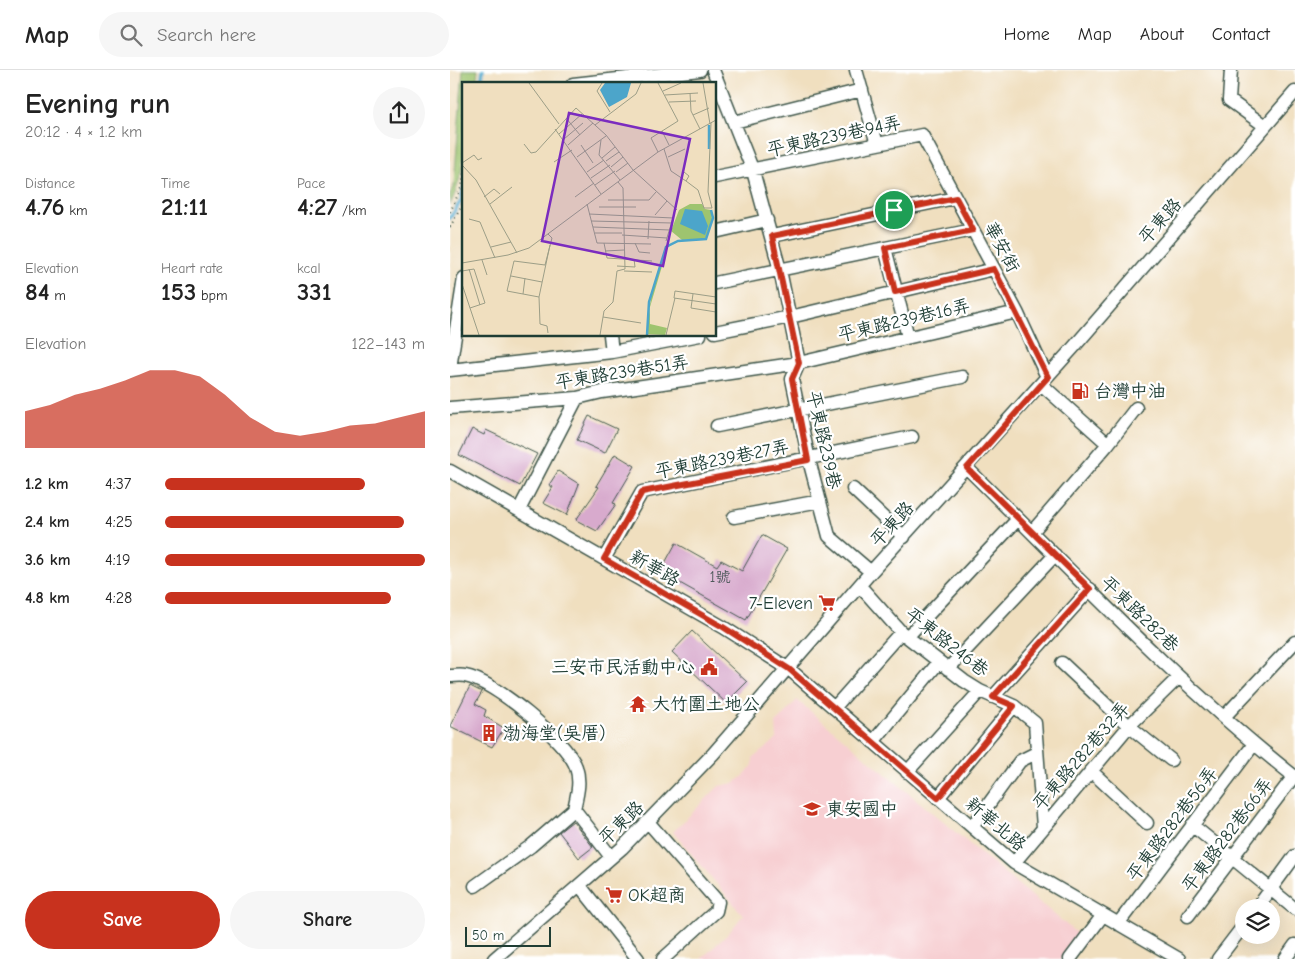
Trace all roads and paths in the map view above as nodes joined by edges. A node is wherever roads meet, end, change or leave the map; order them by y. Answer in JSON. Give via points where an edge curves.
{"nodes":[{"id":1,"x":700,"y":70,"type":"edge"},
{"id":2,"x":713,"y":70,"type":"edge"},
{"id":3,"x":856,"y":70,"type":"edge"},
{"id":4,"x":1231,"y":70,"type":"edge"},
{"id":5,"x":648,"y":76,"type":"edge"},
{"id":6,"x":591,"y":82,"type":"edge"},
{"id":7,"x":862,"y":90,"type":"junction"},
{"id":8,"x":1295,"y":92,"type":"edge"},
{"id":9,"x":734,"y":122,"type":"junction"},
{"id":10,"x":1265,"y":126,"type":"junction"},
{"id":11,"x":922,"y":135,"type":"joint"},
{"id":12,"x":877,"y":144,"type":"junction"},
{"id":13,"x":753,"y":171,"type":"junction"},
{"id":14,"x":716,"y":177,"type":"edge"},
{"id":15,"x":462,"y":186,"type":"edge"},
{"id":16,"x":956,"y":198,"type":"junction"},
{"id":17,"x":462,"y":206,"type":"edge"},
{"id":18,"x":450,"y":212,"type":"edge"},
{"id":19,"x":767,"y":220,"type":"junction"},
{"id":20,"x":450,"y":227,"type":"edge"},
{"id":21,"x":973,"y":230,"type":"junction"},
{"id":22,"x":716,"y":232,"type":"edge"},
{"id":23,"x":772,"y":236,"type":"junction"},
{"id":24,"x":885,"y":248,"type":"junction"},
{"id":25,"x":994,"y":269,"type":"junction"},
{"id":26,"x":780,"y":270,"type":"junction"},
{"id":27,"x":716,"y":283,"type":"edge"},
{"id":28,"x":895,"y":292,"type":"junction"},
{"id":29,"x":462,"y":307,"type":"edge"},
{"id":30,"x":1017,"y":312,"type":"junction"},
{"id":31,"x":790,"y":317,"type":"junction"},
{"id":32,"x":461,"y":321,"type":"edge"},
{"id":33,"x":716,"y":332,"type":"edge"},
{"id":34,"x":610,"y":336,"type":"edge"},
{"id":35,"x":695,"y":336,"type":"edge"},
{"id":36,"x":908,"y":337,"type":"junction"},
{"id":37,"x":612,"y":352,"type":"junction"},
{"id":38,"x":799,"y":363,"type":"junction"},
{"id":39,"x":450,"y":369,"type":"edge"},
{"id":40,"x":962,"y":377,"type":"dead end"},
{"id":41,"x":1044,"y":381,"type":"junction"},
{"id":42,"x":577,"y":398,"type":"junction"},
{"id":43,"x":450,"y":408,"type":"edge"},
{"id":44,"x":1136,"y":408,"type":"dead end"},
{"id":45,"x":800,"y":411,"type":"junction"},
{"id":46,"x":717,"y":426,"type":"dead end"},
{"id":47,"x":912,"y":437,"type":"dead end"},
{"id":48,"x":1108,"y":444,"type":"junction"},
{"id":49,"x":808,"y":460,"type":"junction"},
{"id":50,"x":967,"y":468,"type":"junction"},
{"id":51,"x":450,"y":470,"type":"edge"},
{"id":52,"x":853,"y":489,"type":"dead end"},
{"id":53,"x":820,"y":501,"type":"junction"},
{"id":54,"x":520,"y":510,"type":"junction"},
{"id":55,"x":734,"y":517,"type":"dead end"},
{"id":56,"x":1018,"y":518,"type":"junction"},
{"id":57,"x":1032,"y":532,"type":"junction"},
{"id":58,"x":904,"y":537,"type":"junction"},
{"id":59,"x":1055,"y":555,"type":"junction"},
{"id":60,"x":604,"y":559,"type":"junction"},
{"id":61,"x":871,"y":572,"type":"junction"},
{"id":62,"x":860,"y":586,"type":"junction"},
{"id":63,"x":1090,"y":589,"type":"junction"},
{"id":64,"x":904,"y":635,"type":"junction"},
{"id":65,"x":1295,"y":642,"type":"edge"},
{"id":66,"x":1062,"y":663,"type":"dead end"},
{"id":67,"x":944,"y":665,"type":"junction"},
{"id":68,"x":789,"y":669,"type":"junction"},
{"id":69,"x":450,"y":676,"type":"edge"},
{"id":70,"x":1179,"y":677,"type":"junction"},
{"id":71,"x":980,"y":691,"type":"junction"},
{"id":72,"x":993,"y":697,"type":"junction"},
{"id":73,"x":1014,"y":706,"type":"junction"},
{"id":74,"x":834,"y":708,"type":"junction"},
{"id":75,"x":1224,"y":717,"type":"junction"},
{"id":76,"x":1129,"y":726,"type":"junction"},
{"id":77,"x":872,"y":742,"type":"junction"},
{"id":78,"x":1254,"y":744,"type":"junction"},
{"id":79,"x":1036,"y":753,"type":"junction"},
{"id":80,"x":1171,"y":760,"type":"dead end"},
{"id":81,"x":1091,"y":771,"type":"junction"},
{"id":82,"x":907,"y":772,"type":"junction"},
{"id":83,"x":1295,"y":776,"type":"edge"},
{"id":84,"x":938,"y":798,"type":"junction"},
{"id":85,"x":574,"y":809,"type":"junction"},
{"id":86,"x":648,"y":822,"type":"junction"},
{"id":87,"x":1146,"y":823,"type":"dead end"},
{"id":88,"x":1192,"y":825,"type":"junction"},
{"id":89,"x":972,"y":827,"type":"junction"},
{"id":90,"x":1043,"y":827,"type":"junction"},
{"id":91,"x":1295,"y":856,"type":"edge"},
{"id":92,"x":612,"y":857,"type":"junction"},
{"id":93,"x":1233,"y":858,"type":"junction"},
{"id":94,"x":1014,"y":862,"type":"junction"},
{"id":95,"x":475,"y":886,"type":"dead end"},
{"id":96,"x":580,"y":886,"type":"junction"},
{"id":97,"x":1270,"y":889,"type":"junction"},
{"id":98,"x":1263,"y":899,"type":"edge"},
{"id":99,"x":1295,"y":909,"type":"edge"},
{"id":100,"x":1103,"y":915,"type":"junction"},
{"id":101,"x":1188,"y":916,"type":"dead end"},
{"id":102,"x":1118,"y":924,"type":"junction"},
{"id":103,"x":1235,"y":936,"type":"edge"},
{"id":104,"x":1295,"y":945,"type":"edge"},
{"id":105,"x":494,"y":959,"type":"edge"},
{"id":106,"x":638,"y":959,"type":"edge"},
{"id":107,"x":663,"y":959,"type":"edge"},
{"id":108,"x":1070,"y":959,"type":"edge"},
{"id":109,"x":1179,"y":959,"type":"edge"},
{"id":110,"x":1218,"y":959,"type":"edge"},
{"id":111,"x":1285,"y":959,"type":"edge"}],
"edges":[{"from":1,"to":5,"type":"street"},
{"from":2,"to":9,"type":"street","name":"平東路239巷"},
{"from":3,"to":7,"type":"street"},
{"from":4,"to":10,"type":"street","via":[[1229,100]]},
{"from":5,"to":6,"type":"street"},
{"from":7,"to":9,"type":"street"},
{"from":7,"to":12,"type":"street"},
{"from":8,"to":10,"type":"street","name":"平東路"},
{"from":9,"to":13,"type":"street","name":"平東路239巷"},
{"from":10,"to":41,"type":"street","name":"平東路"},
{"from":11,"to":12,"type":"street","name":"平東路239巷94弄"},
{"from":11,"to":16,"type":"street","name":"華安街"},
{"from":12,"to":13,"type":"street","name":"平東路239巷94弄"},
{"from":13,"to":14,"type":"street","name":"平東路239巷94弄"},
{"from":13,"to":19,"type":"street","name":"平東路239巷"},
{"from":15,"to":18,"type":"path"},
{"from":16,"to":21,"type":"street","name":"華安街"},
{"from":16,"to":23,"type":"street"},
{"from":17,"to":20,"type":"path"},
{"from":19,"to":22,"type":"street"},
{"from":19,"to":23,"type":"street","name":"平東路239巷"},
{"from":21,"to":24,"type":"street"},
{"from":21,"to":25,"type":"street","name":"華安街"},
{"from":23,"to":26,"type":"street","name":"平東路239巷"},
{"from":24,"to":26,"type":"street"},
{"from":24,"to":28,"type":"street"},
{"from":25,"to":28,"type":"street"},
{"from":25,"to":30,"type":"street","name":"華安街"},
{"from":26,"to":27,"type":"street"},
{"from":26,"to":31,"type":"street","name":"平東路239巷"},
{"from":28,"to":31,"type":"street"},
{"from":28,"to":36,"type":"street"},
{"from":29,"to":32,"type":"street"},
{"from":30,"to":36,"type":"street","name":"平東路239巷16弄"},
{"from":30,"to":41,"type":"street","name":"華安街"},
{"from":31,"to":33,"type":"street"},
{"from":31,"to":38,"type":"street","name":"平東路239巷"},
{"from":32,"to":39,"type":"street"},
{"from":34,"to":37,"type":"street"},
{"from":35,"to":37,"type":"street"},
{"from":36,"to":38,"type":"street","name":"平東路239巷16弄"},
{"from":37,"to":39,"type":"street"},
{"from":38,"to":42,"type":"street","name":"平東路239巷51弄"},
{"from":38,"to":45,"type":"street","name":"平東路239巷","via":[[792,379]]},
{"from":40,"to":45,"type":"street"},
{"from":41,"to":48,"type":"street"},
{"from":41,"to":50,"type":"street","name":"平東路"},
{"from":42,"to":43,"type":"street","name":"平東路239巷51弄"},
{"from":42,"to":54,"type":"street"},
{"from":44,"to":48,"type":"street"},
{"from":45,"to":46,"type":"street"},
{"from":45,"to":49,"type":"street","name":"平東路239巷"},
{"from":47,"to":49,"type":"street","name":"平東路239巷27弄"},
{"from":48,"to":57,"type":"street"},
{"from":49,"to":53,"type":"street","name":"平東路239巷"},
{"from":49,"to":60,"type":"street","name":"平東路239巷27弄","via":[[642,492]]},
{"from":50,"to":56,"type":"street","name":"平東路282巷"},
{"from":50,"to":58,"type":"street","name":"平東路"},
{"from":51,"to":54,"type":"street","name":"新華路"},
{"from":52,"to":58,"type":"street"},
{"from":53,"to":55,"type":"street"},
{"from":53,"to":61,"type":"street","name":"平東路239巷","via":[[829,536]]},
{"from":54,"to":60,"type":"street","name":"新華路"},
{"from":56,"to":57,"type":"street","name":"平東路282巷"},
{"from":56,"to":64,"type":"street"},
{"from":57,"to":59,"type":"street","name":"平東路282巷"},
{"from":58,"to":61,"type":"street","name":"平東路"},
{"from":59,"to":63,"type":"street","name":"平東路282巷"},
{"from":59,"to":67,"type":"street"},
{"from":60,"to":68,"type":"street","name":"新華路"},
{"from":61,"to":62,"type":"street","name":"平東路"},
{"from":62,"to":64,"type":"street","name":"平東路246巷"},
{"from":62,"to":68,"type":"street","name":"平東路"},
{"from":63,"to":70,"type":"street","name":"平東路282巷"},
{"from":63,"to":72,"type":"street"},
{"from":64,"to":67,"type":"street","name":"平東路246巷"},
{"from":64,"to":74,"type":"street"},
{"from":65,"to":75,"type":"street"},
{"from":66,"to":76,"type":"street"},
{"from":67,"to":71,"type":"street","name":"平東路246巷"},
{"from":67,"to":77,"type":"street"},
{"from":68,"to":74,"type":"street","name":"新華北路"},
{"from":68,"to":86,"type":"street","name":"平東路"},
{"from":69,"to":85,"type":"street","via":[[478,680],[534,717],[562,744],[576,767],[579,786]]},
{"from":70,"to":75,"type":"street","name":"平東路282巷"},
{"from":70,"to":76,"type":"street","name":"平東路282巷32弄"},
{"from":71,"to":72,"type":"street","name":"平東路246巷"},
{"from":71,"to":82,"type":"street"},
{"from":72,"to":73,"type":"street","name":"平東路246巷"},
{"from":73,"to":79,"type":"street","name":"平東路246巷","via":[[1035,723]]},
{"from":73,"to":84,"type":"street"},
{"from":74,"to":77,"type":"street","name":"新華北路"},
{"from":75,"to":78,"type":"street","name":"平東路282巷"},
{"from":76,"to":80,"type":"street"},
{"from":76,"to":81,"type":"street","name":"平東路282巷32弄"},
{"from":77,"to":82,"type":"street","name":"新華北路"},
{"from":78,"to":83,"type":"street","name":"平東路282巷"},
{"from":78,"to":88,"type":"street","name":"平東路282巷56弄"},
{"from":79,"to":89,"type":"street","via":[[1020,761]]},
{"from":79,"to":90,"type":"street","name":"平東路246巷"},
{"from":81,"to":87,"type":"street"},
{"from":81,"to":90,"type":"street","name":"平東路282巷32弄"},
{"from":82,"to":84,"type":"street","name":"新華北路"},
{"from":83,"to":93,"type":"street","name":"平東路282巷66弄"},
{"from":84,"to":89,"type":"street","name":"新華北路"},
{"from":85,"to":92,"type":"street"},
{"from":85,"to":95,"type":"street","via":[[531,846]]},
{"from":86,"to":92,"type":"street","name":"平東路"},
{"from":86,"to":107,"type":"street","via":[[718,902],[716,911]]},
{"from":88,"to":93,"type":"street"},
{"from":88,"to":102,"type":"street","name":"平東路282巷56弄"},
{"from":89,"to":94,"type":"street","name":"新華北路"},
{"from":90,"to":94,"type":"street","name":"平東路282巷32弄"},
{"from":91,"to":97,"type":"street"},
{"from":92,"to":96,"type":"street","name":"平東路"},
{"from":93,"to":97,"type":"street"},
{"from":93,"to":101,"type":"street","name":"平東路282巷66弄"},
{"from":94,"to":100,"type":"street","name":"新華北路"},
{"from":96,"to":105,"type":"street","name":"平東路"},
{"from":96,"to":106,"type":"street"},
{"from":97,"to":98,"type":"street"},
{"from":97,"to":99,"type":"street"},
{"from":100,"to":102,"type":"street","name":"新華北路"},
{"from":100,"to":108,"type":"street"},
{"from":102,"to":109,"type":"street","name":"新華北路"},
{"from":103,"to":110,"type":"street"},
{"from":104,"to":111,"type":"street"}]}
